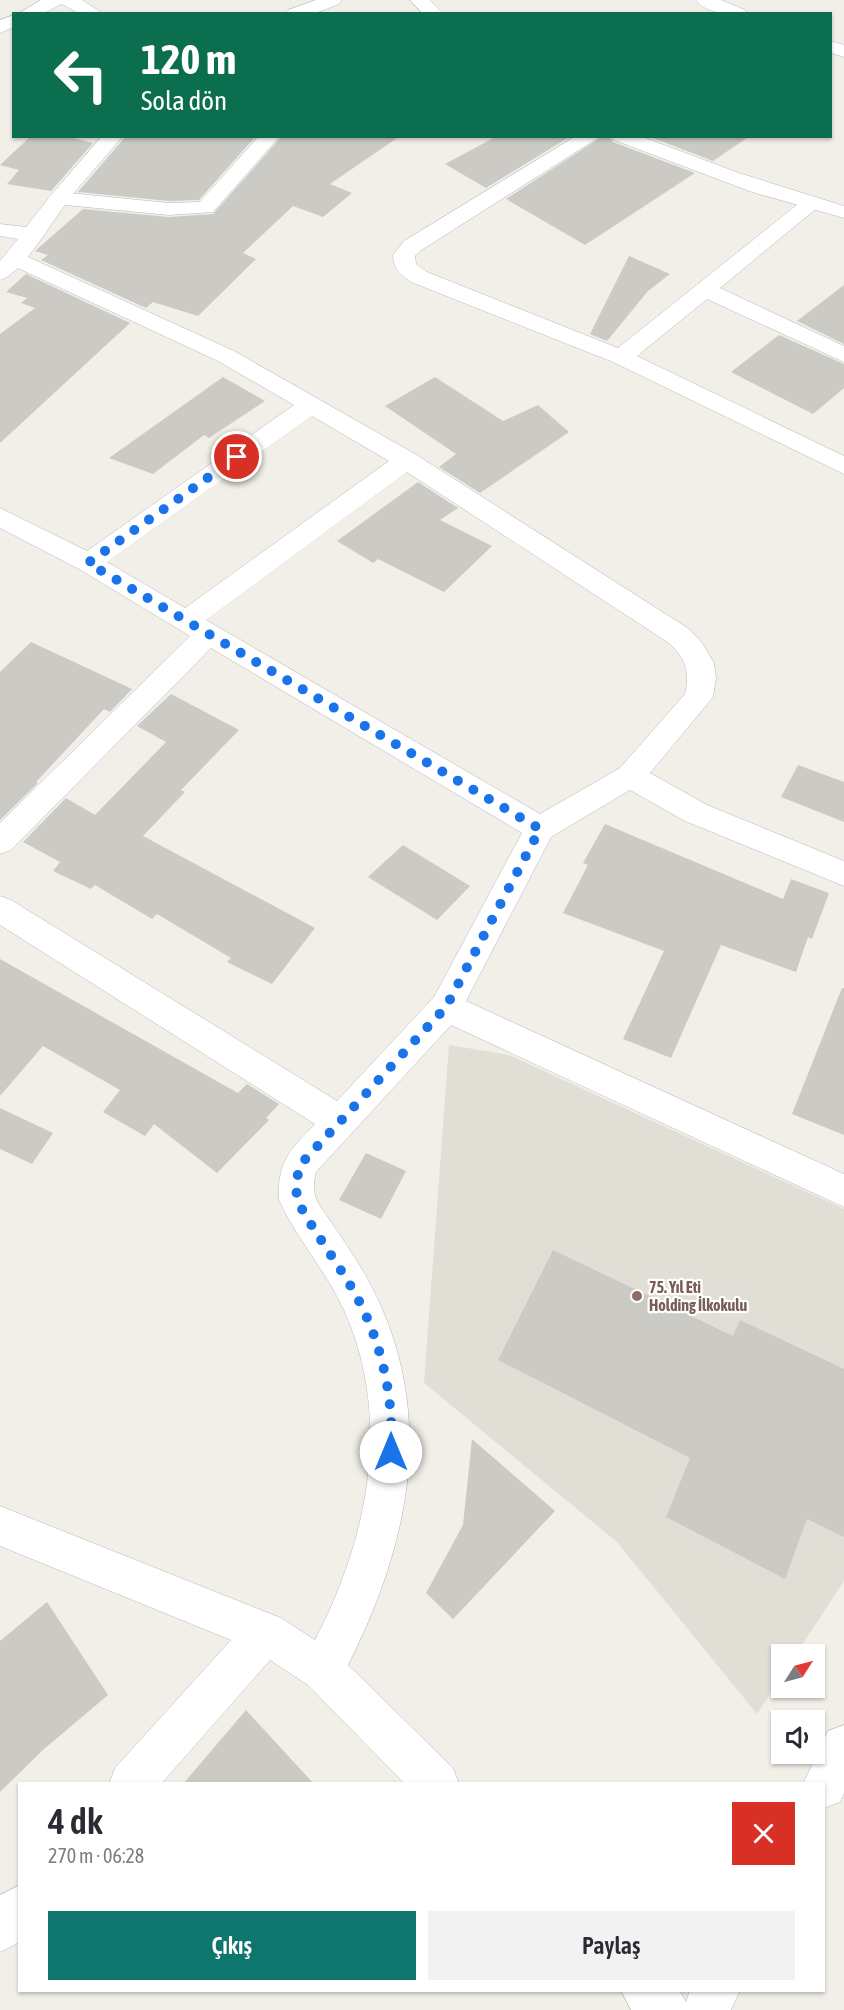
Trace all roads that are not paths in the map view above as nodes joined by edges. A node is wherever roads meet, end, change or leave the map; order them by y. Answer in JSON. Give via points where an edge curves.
{"nodes":[{"id":1,"x":55,"y":0,"type":"edge"},
{"id":2,"x":68,"y":0,"type":"edge"},
{"id":3,"x":333,"y":0,"type":"edge"},
{"id":4,"x":419,"y":0,"type":"edge"},
{"id":5,"x":705,"y":0,"type":"edge"},
{"id":6,"x":31,"y":12,"type":"edge"},
{"id":7,"x":90,"y":12,"type":"edge"},
{"id":8,"x":300,"y":12,"type":"edge"},
{"id":9,"x":432,"y":12,"type":"edge"},
{"id":10,"x":734,"y":12,"type":"edge"},
{"id":11,"x":111,"y":138,"type":"edge"},
{"id":12,"x":268,"y":138,"type":"edge"},
{"id":13,"x":588,"y":138,"type":"edge"},
{"id":14,"x":626,"y":138,"type":"edge"},
{"id":15,"x":59,"y":198,"type":"junction"},
{"id":16,"x":810,"y":204,"type":"junction"},
{"id":17,"x":844,"y":212,"type":"edge"},
{"id":18,"x":0,"y":230,"type":"edge"},
{"id":19,"x":32,"y":234,"type":"junction"},
{"id":20,"x":7,"y":266,"type":"edge"},
{"id":21,"x":704,"y":289,"type":"junction"},
{"id":22,"x":844,"y":355,"type":"edge"},
{"id":23,"x":621,"y":357,"type":"junction"},
{"id":24,"x":311,"y":405,"type":"junction"},
{"id":25,"x":406,"y":460,"type":"junction"},
{"id":26,"x":844,"y":466,"type":"edge"},
{"id":27,"x":0,"y":517,"type":"edge"},
{"id":28,"x":88,"y":563,"type":"junction"},
{"id":29,"x":199,"y":627,"type":"junction"},
{"id":30,"x":630,"y":776,"type":"junction"},
{"id":31,"x":540,"y":829,"type":"junction"},
{"id":32,"x":0,"y":842,"type":"edge"},
{"id":33,"x":844,"y":874,"type":"edge"},
{"id":34,"x":0,"y":909,"type":"edge"},
{"id":35,"x":446,"y":1007,"type":"junction"},
{"id":36,"x":339,"y":1121,"type":"junction"},
{"id":37,"x":844,"y":1191,"type":"edge"},
{"id":38,"x":0,"y":1526,"type":"edge"},
{"id":39,"x":266,"y":1633,"type":"junction"},
{"id":40,"x":323,"y":1670,"type":"junction"},
{"id":41,"x":844,"y":1747,"type":"edge"},
{"id":42,"x":133,"y":1782,"type":"edge"},
{"id":43,"x":435,"y":1782,"type":"edge"},
{"id":44,"x":825,"y":1784,"type":"edge"},
{"id":45,"x":18,"y":1910,"type":"edge"},
{"id":46,"x":0,"y":1929,"type":"edge"},
{"id":47,"x":647,"y":1992,"type":"edge"},
{"id":48,"x":715,"y":1992,"type":"edge"},
{"id":49,"x":665,"y":2010,"type":"edge"},
{"id":50,"x":706,"y":2010,"type":"edge"}],
"edges":[{"from":1,"to":6,"type":"street"},
{"from":2,"to":7,"type":"street"},
{"from":3,"to":8,"type":"street"},
{"from":4,"to":9,"type":"street"},
{"from":5,"to":10,"type":"street"},
{"from":11,"to":15,"type":"street"},
{"from":12,"to":15,"type":"street","via":[[206,208],[169,209]]},
{"from":13,"to":23,"type":"street","via":[[412,246],[403,260],[405,267],[419,277]]},
{"from":14,"to":16,"type":"street"},
{"from":15,"to":19,"type":"street"},
{"from":16,"to":17,"type":"street"},
{"from":16,"to":21,"type":"street"},
{"from":18,"to":19,"type":"street"},
{"from":19,"to":20,"type":"street"},
{"from":20,"to":24,"type":"street","via":[[226,356]]},
{"from":21,"to":22,"type":"street"},
{"from":21,"to":23,"type":"street"},
{"from":23,"to":26,"type":"street"},
{"from":24,"to":25,"type":"street"},
{"from":24,"to":28,"type":"street"},
{"from":25,"to":29,"type":"street"},
{"from":25,"to":30,"type":"street","via":[[680,636],[695,651],[702,668],[699,697]]},
{"from":27,"to":28,"type":"street"},
{"from":28,"to":29,"type":"street"},
{"from":29,"to":31,"type":"street"},
{"from":29,"to":32,"type":"street"},
{"from":30,"to":31,"type":"street"},
{"from":30,"to":33,"type":"street","via":[[696,813]]},
{"from":31,"to":35,"type":"street"},
{"from":34,"to":36,"type":"street"},
{"from":35,"to":36,"type":"street"},
{"from":35,"to":37,"type":"street"},
{"from":36,"to":40,"type":"street","via":[[300,1165],[297,1200],[368,1323],[388,1386],[392,1432],[389,1490],[376,1548],[363,1589]]},
{"from":38,"to":39,"type":"street"},
{"from":39,"to":40,"type":"street"},
{"from":39,"to":42,"type":"street"},
{"from":40,"to":43,"type":"street"},
{"from":41,"to":44,"type":"street"},
{"from":45,"to":46,"type":"street"},
{"from":47,"to":49,"type":"street"},
{"from":48,"to":50,"type":"street"}]}
